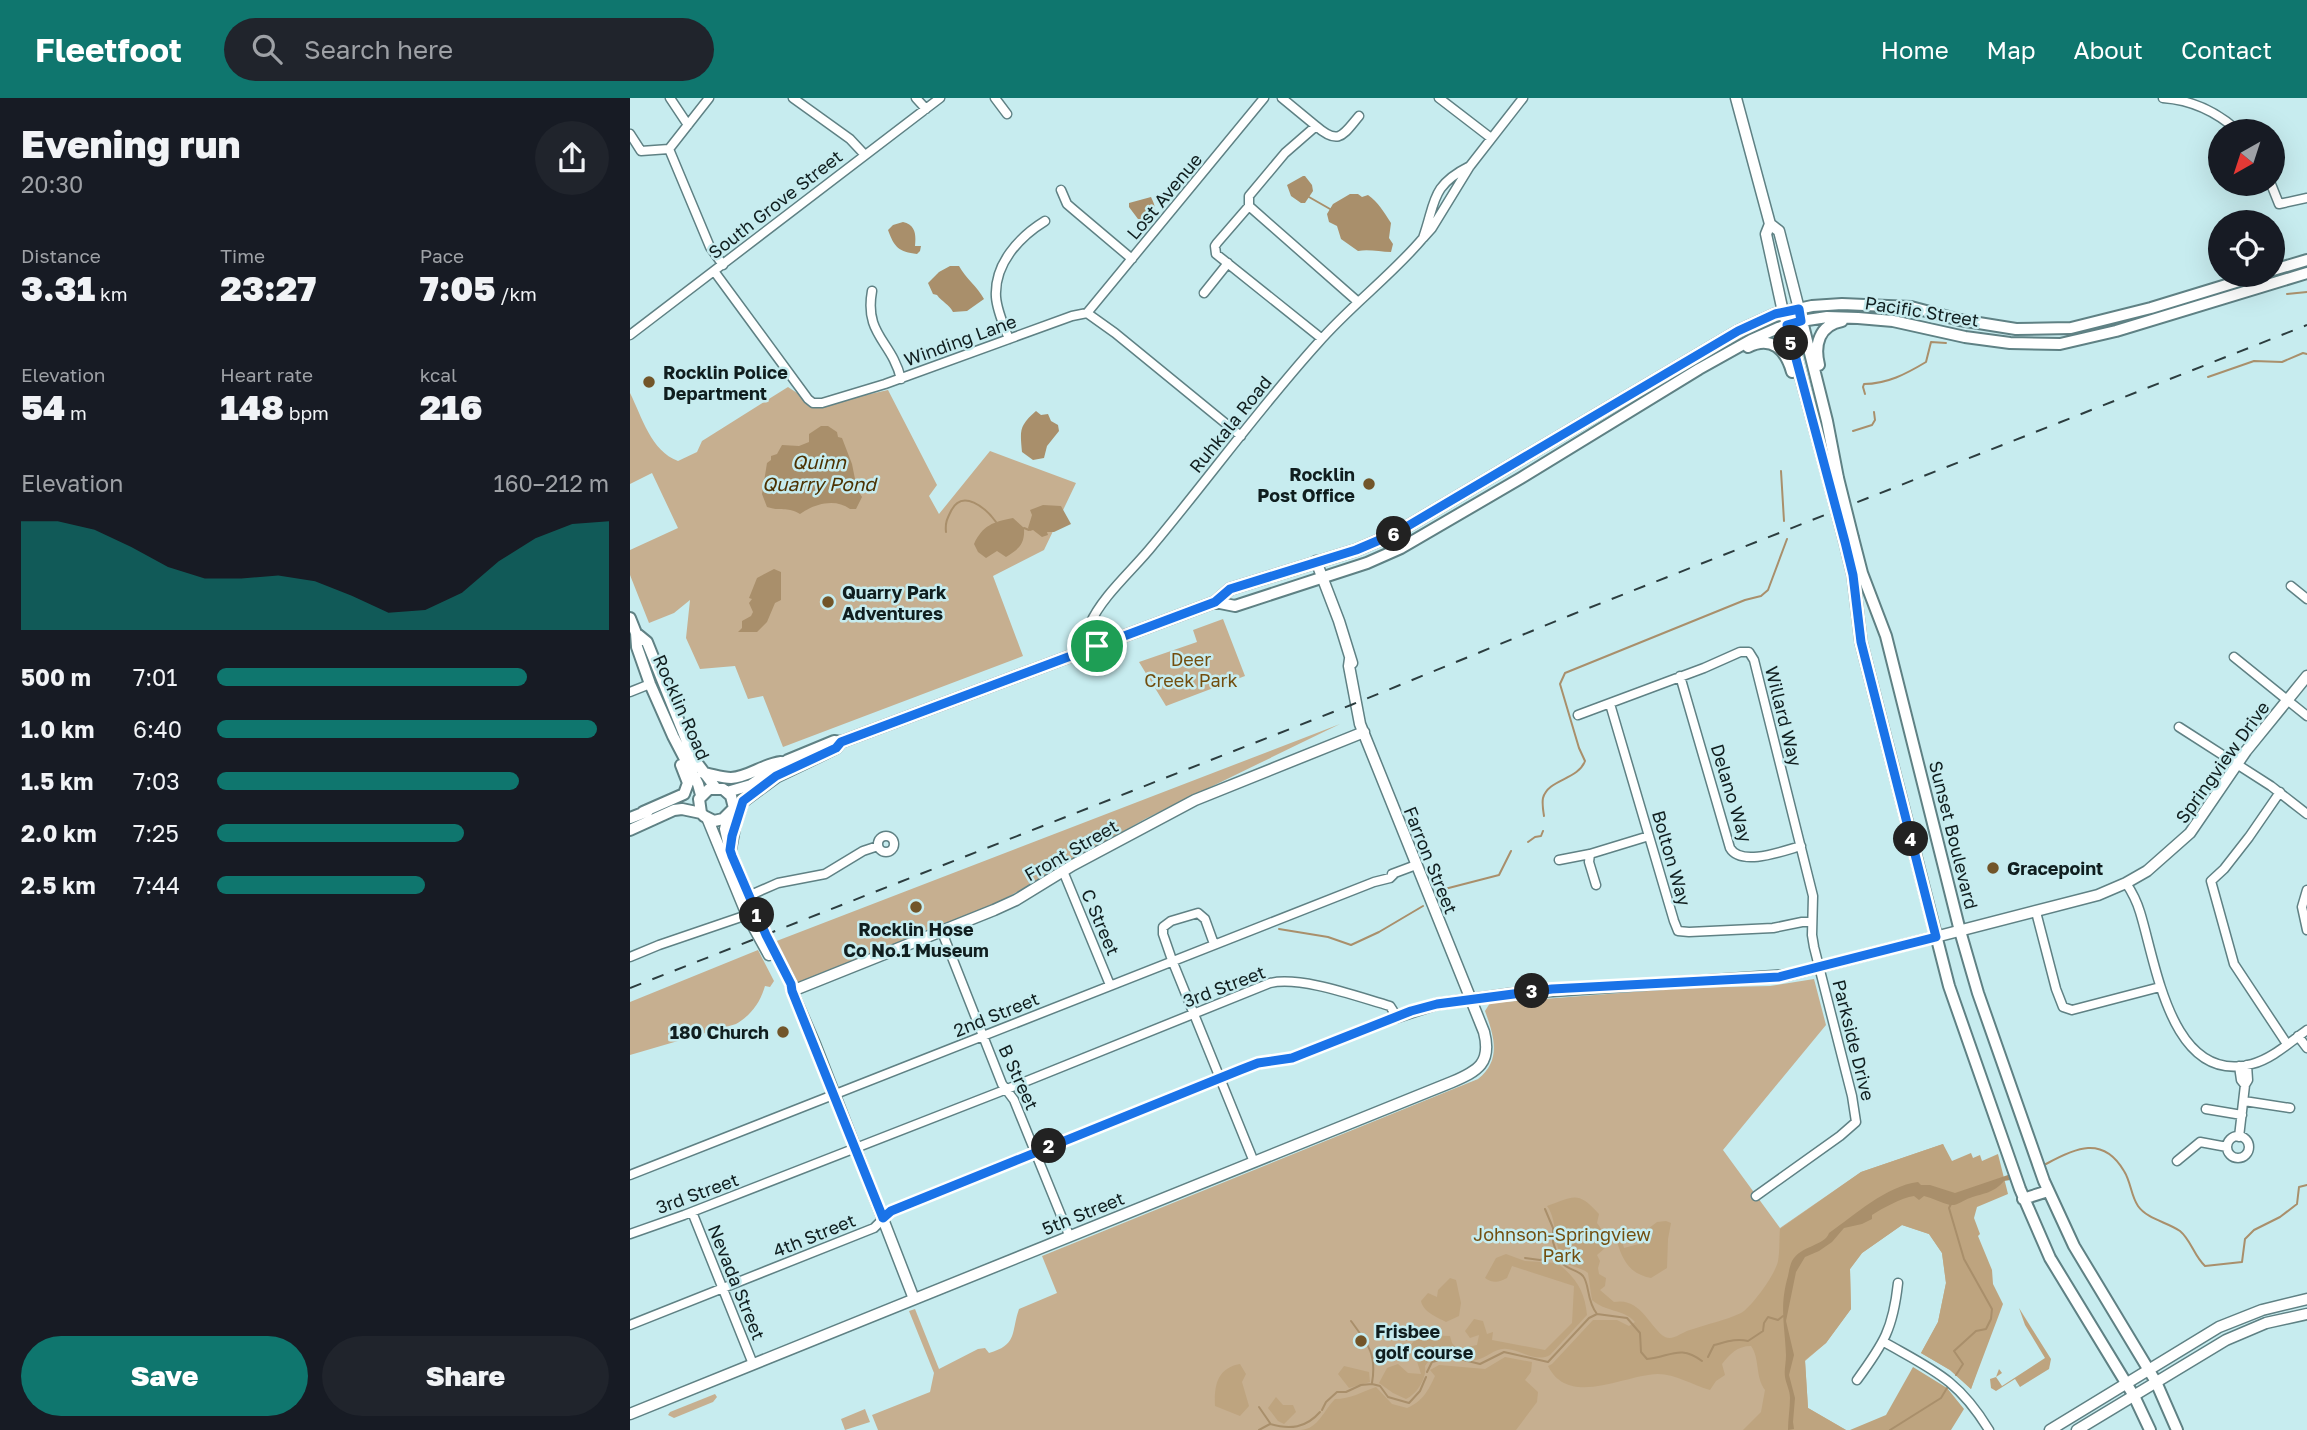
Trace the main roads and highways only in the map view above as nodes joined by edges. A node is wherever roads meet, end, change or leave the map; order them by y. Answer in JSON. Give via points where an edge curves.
{"nodes":[{"id":1,"x":2307,"y":260,"type":"edge"},
{"id":2,"x":2285,"y":266,"type":"edge"},
{"id":3,"x":2307,"y":273,"type":"edge"},
{"id":4,"x":2226,"y":287,"type":"edge"},
{"id":5,"x":1783,"y":312,"type":"junction"},
{"id":6,"x":2153,"y":314,"type":"junction"},
{"id":7,"x":1800,"y":315,"type":"junction"},
{"id":8,"x":1858,"y":318,"type":"junction"},
{"id":9,"x":1787,"y":325,"type":"junction"},
{"id":10,"x":2071,"y":328,"type":"junction"},
{"id":11,"x":2016,"y":329,"type":"junction"},
{"id":12,"x":1965,"y":337,"type":"junction"},
{"id":13,"x":2073,"y":342,"type":"junction"},
{"id":14,"x":1711,"y":362,"type":"junction"},
{"id":15,"x":1818,"y":389,"type":"junction"},
{"id":16,"x":1804,"y":391,"type":"junction"},
{"id":17,"x":1632,"y":393,"type":"junction"},
{"id":18,"x":1594,"y":432,"type":"junction"},
{"id":19,"x":1834,"y":480,"type":"junction"},
{"id":20,"x":1849,"y":540,"type":"junction"},
{"id":21,"x":1215,"y":602,"type":"junction"},
{"id":22,"x":630,"y":618,"type":"edge"},
{"id":23,"x":636,"y":633,"type":"junction"},
{"id":24,"x":650,"y":684,"type":"junction"},
{"id":25,"x":675,"y":712,"type":"junction"},
{"id":26,"x":673,"y":736,"type":"junction"},
{"id":27,"x":841,"y":742,"type":"junction"},
{"id":28,"x":784,"y":762,"type":"junction"},
{"id":29,"x":703,"y":773,"type":"junction"},
{"id":30,"x":715,"y":787,"type":"junction"},
{"id":31,"x":727,"y":792,"type":"junction"},
{"id":32,"x":700,"y":797,"type":"junction"},
{"id":33,"x":735,"y":809,"type":"junction"},
{"id":34,"x":643,"y":812,"type":"junction"},
{"id":35,"x":705,"y":816,"type":"junction"},
{"id":36,"x":630,"y":818,"type":"edge"},
{"id":37,"x":630,"y":830,"type":"edge"},
{"id":38,"x":730,"y":850,"type":"road end"},
{"id":39,"x":2048,"y":1191,"type":"junction"},
{"id":40,"x":2023,"y":1199,"type":"junction"},
{"id":41,"x":2150,"y":1430,"type":"edge"},
{"id":42,"x":2177,"y":1430,"type":"edge"}],
"edges":[{"from":1,"to":2,"type":"main road"},
{"from":3,"to":6,"type":"main road","name":"Pacific Street"},
{"from":4,"to":6,"type":"main road","name":"Pacific Street"},
{"from":5,"to":7,"type":"main road","name":"Pacific Street"},
{"from":5,"to":9,"type":"main road","name":"Sunset Boulevard"},
{"from":5,"to":17,"type":"main road","name":"Pacific Street","via":[[1738,331]]},
{"from":6,"to":10,"type":"main road","name":"Pacific Street"},
{"from":6,"to":13,"type":"main road","name":"Pacific Street","via":[[2116,331]]},
{"from":7,"to":8,"type":"main road","name":"Pacific Street"},
{"from":7,"to":9,"type":"main road","name":"Pacific Street"},
{"from":7,"to":11,"type":"main road","name":"Pacific Street","via":[[1842,304],[1911,307]]},
{"from":7,"to":15,"type":"main road","name":"Sunset Boulevard"},
{"from":8,"to":12,"type":"main road","name":"Pacific Street"},
{"from":8,"to":15,"type":"main road","via":[[1829,325],[1819,339]]},
{"from":9,"to":14,"type":"main road","name":"Pacific Street"},
{"from":9,"to":16,"type":"main road","name":"Sunset Boulevard"},
{"from":10,"to":11,"type":"main road","name":"Pacific Street"},
{"from":10,"to":13,"type":"main road"},
{"from":11,"to":12,"type":"main road","via":[[2008,336],[1977,330]]},
{"from":12,"to":13,"type":"main road","name":"Pacific Street","via":[[2021,345]]},
{"from":14,"to":16,"type":"main road","via":[[1723,362],[1759,342],[1770,344],[1781,350]]},
{"from":14,"to":18,"type":"main road","name":"Pacific Street"},
{"from":15,"to":19,"type":"main road","name":"Sunset Boulevard"},
{"from":16,"to":19,"type":"main road","name":"Sunset Boulevard"},
{"from":17,"to":18,"type":"main road","via":[[1627,405],[1600,422]]},
{"from":17,"to":21,"type":"main road","name":"Pacific Street","via":[[1396,533],[1230,589]]},
{"from":18,"to":21,"type":"main road","name":"Pacific Street","via":[[1402,548],[1235,606]]},
{"from":19,"to":20,"type":"main road","name":"Sunset Boulevard","bridge":true},
{"from":20,"to":39,"type":"main road","name":"Sunset Boulevard","via":[[1886,636],[1960,931]]},
{"from":20,"to":40,"type":"main road","name":"Sunset Boulevard","via":[[1861,642],[1936,937]]},
{"from":21,"to":27,"type":"main road","name":"Pacific Street"},
{"from":22,"to":23,"type":"main road","name":"Rocklin Road"},
{"from":23,"to":24,"type":"main road","name":"Rocklin Road"},
{"from":23,"to":25,"type":"main road","name":"Rocklin Road","via":[[647,642]]},
{"from":24,"to":25,"type":"main road","via":[[658,685]]},
{"from":24,"to":26,"type":"main road","name":"Rocklin Road"},
{"from":25,"to":29,"type":"main road","name":"Rocklin Road"},
{"from":26,"to":32,"type":"main road","name":"Rocklin Road"},
{"from":26,"to":34,"type":"main road","via":[[687,789]]},
{"from":27,"to":28,"type":"main road","name":"Pacific Street"},
{"from":27,"to":33,"type":"main road","name":"Pacific Street","via":[[776,776]]},
{"from":28,"to":29,"type":"main road","via":[[731,778]]},
{"from":28,"to":31,"type":"main road","name":"Pacific Street","via":[[751,785]]},
{"from":29,"to":30,"type":"main road","name":"Rocklin Road"},
{"from":30,"to":31,"type":"main road"},
{"from":30,"to":32,"type":"main road"},
{"from":31,"to":33,"type":"main road"},
{"from":32,"to":34,"type":"main road"},
{"from":32,"to":35,"type":"main road"},
{"from":33,"to":35,"type":"main road","via":[[719,821]]},
{"from":33,"to":38,"type":"main road"},
{"from":34,"to":36,"type":"main road"},
{"from":35,"to":37,"type":"main road","via":[[682,808]]},
{"from":39,"to":40,"type":"main road"},
{"from":39,"to":42,"type":"main road","name":"Sunset Boulevard","via":[[2079,1256],[2156,1382]]},
{"from":40,"to":41,"type":"main road","name":"Sunset Boulevard","via":[[2050,1258]]}]}
